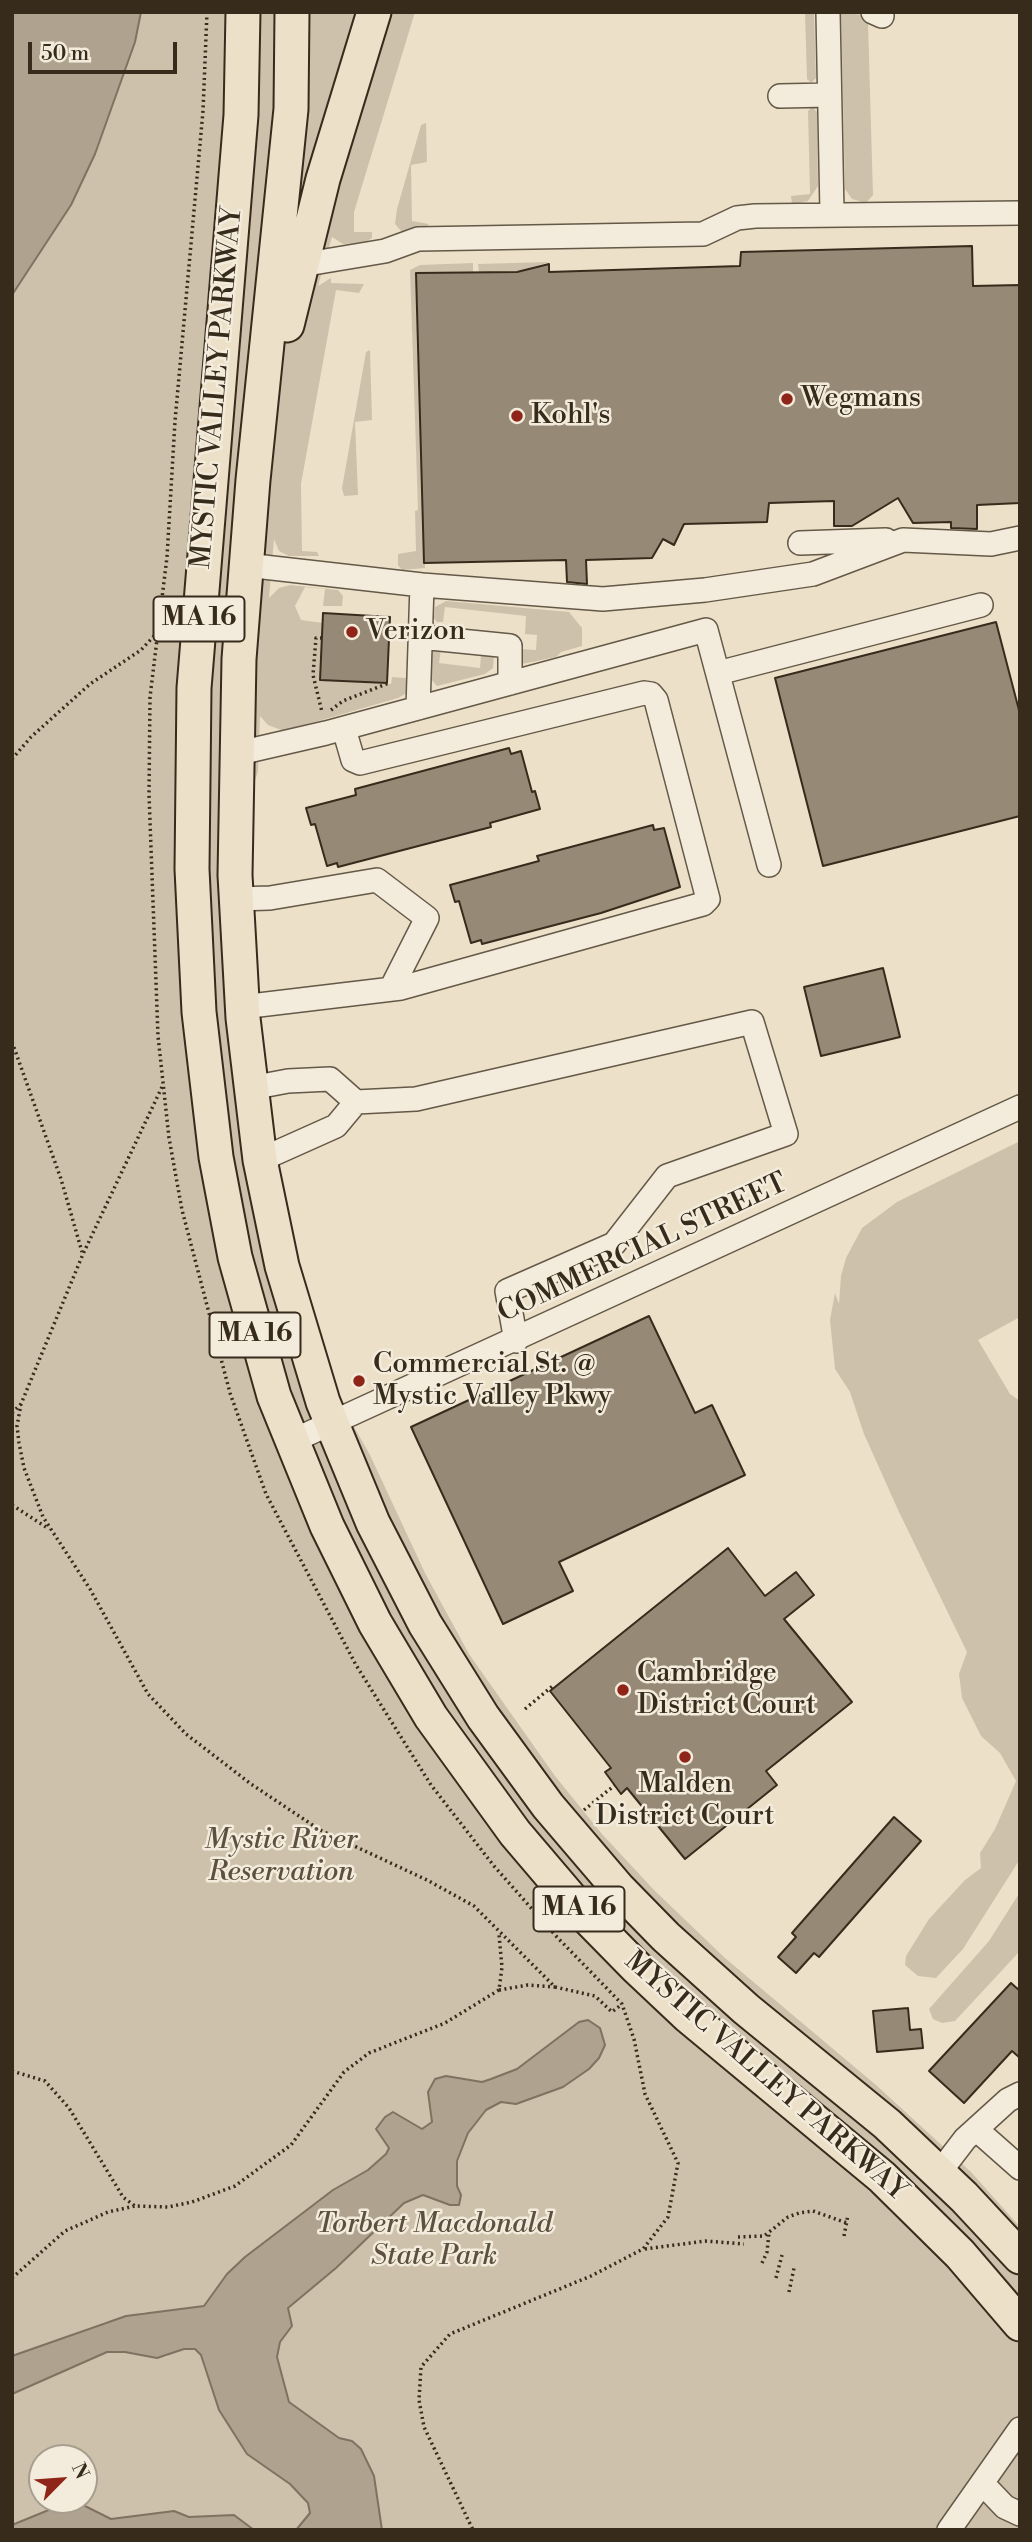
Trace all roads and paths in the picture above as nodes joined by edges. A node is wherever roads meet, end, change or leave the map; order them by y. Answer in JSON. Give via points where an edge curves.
{"nodes":[{"id":1,"x":243,"y":12,"type":"edge"},
{"id":2,"x":292,"y":12,"type":"edge"},
{"id":3,"x":374,"y":12,"type":"edge"},
{"id":4,"x":828,"y":12,"type":"edge"},
{"id":5,"x":829,"y":95,"type":"junction"},
{"id":6,"x":780,"y":96,"type":"dead end"},
{"id":7,"x":832,"y":213,"type":"junction"},
{"id":8,"x":1020,"y":213,"type":"edge"},
{"id":9,"x":289,"y":267,"type":"junction"},
{"id":10,"x":1020,"y":538,"type":"edge"},
{"id":11,"x":903,"y":540,"type":"junction"},
{"id":12,"x":800,"y":543,"type":"dead end"},
{"id":13,"x":246,"y":565,"type":"junction"},
{"id":14,"x":422,"y":585,"type":"junction"},
{"id":15,"x":981,"y":605,"type":"dead end"},
{"id":16,"x":157,"y":633,"type":"dead end"},
{"id":17,"x":420,"y":637,"type":"junction"},
{"id":18,"x":322,"y":638,"type":"dead end"},
{"id":19,"x":718,"y":674,"type":"junction"},
{"id":20,"x":510,"y":683,"type":"junction"},
{"id":21,"x":389,"y":684,"type":"dead end"},
{"id":22,"x":418,"y":708,"type":"junction"},
{"id":23,"x":344,"y":729,"type":"junction"},
{"id":24,"x":235,"y":754,"type":"junction"},
{"id":25,"x":12,"y":759,"type":"edge"},
{"id":26,"x":769,"y":865,"type":"dead end"},
{"id":27,"x":236,"y":899,"type":"junction"},
{"id":28,"x":391,"y":989,"type":"junction"},
{"id":29,"x":242,"y":1007,"type":"junction"},
{"id":30,"x":12,"y":1042,"type":"edge"},
{"id":31,"x":163,"y":1085,"type":"dead end"},
{"id":32,"x":250,"y":1088,"type":"junction"},
{"id":33,"x":356,"y":1102,"type":"junction"},
{"id":34,"x":1020,"y":1107,"type":"edge"},
{"id":35,"x":260,"y":1160,"type":"junction"},
{"id":36,"x":83,"y":1254,"type":"junction"},
{"id":37,"x":516,"y":1341,"type":"junction"},
{"id":38,"x":21,"y":1404,"type":"junction"},
{"id":39,"x":12,"y":1413,"type":"edge"},
{"id":40,"x":331,"y":1423,"type":"junction"},
{"id":41,"x":290,"y":1442,"type":"junction"},
{"id":42,"x":12,"y":1505,"type":"edge"},
{"id":43,"x":51,"y":1531,"type":"junction"},
{"id":44,"x":554,"y":1685,"type":"dead end"},
{"id":45,"x":525,"y":1709,"type":"dead end"},
{"id":46,"x":615,"y":1785,"type":"dead end"},
{"id":47,"x":583,"y":1811,"type":"dead end"},
{"id":48,"x":499,"y":1933,"type":"junction"},
{"id":49,"x":555,"y":1987,"type":"junction"},
{"id":50,"x":499,"y":1990,"type":"junction"},
{"id":51,"x":12,"y":2071,"type":"edge"},
{"id":52,"x":1020,"y":2094,"type":"edge"},
{"id":53,"x":977,"y":2130,"type":"junction"},
{"id":54,"x":1020,"y":2168,"type":"edge"},
{"id":55,"x":939,"y":2173,"type":"junction"},
{"id":56,"x":135,"y":2206,"type":"junction"},
{"id":57,"x":848,"y":2215,"type":"dead end"},
{"id":58,"x":847,"y":2223,"type":"junction"},
{"id":59,"x":769,"y":2233,"type":"junction"},
{"id":60,"x":844,"y":2236,"type":"dead end"},
{"id":61,"x":738,"y":2237,"type":"dead end"},
{"id":62,"x":744,"y":2244,"type":"dead end"},
{"id":63,"x":643,"y":2249,"type":"junction"},
{"id":64,"x":782,"y":2255,"type":"dead end"},
{"id":65,"x":1020,"y":2257,"type":"edge"},
{"id":66,"x":762,"y":2263,"type":"dead end"},
{"id":67,"x":794,"y":2268,"type":"dead end"},
{"id":68,"x":12,"y":2278,"type":"edge"},
{"id":69,"x":776,"y":2278,"type":"dead end"},
{"id":70,"x":789,"y":2292,"type":"dead end"},
{"id":71,"x":1020,"y":2324,"type":"edge"},
{"id":72,"x":1020,"y":2429,"type":"edge"},
{"id":73,"x":982,"y":2483,"type":"junction"},
{"id":74,"x":1020,"y":2514,"type":"edge"},
{"id":75,"x":473,"y":2530,"type":"edge"},
{"id":76,"x":949,"y":2530,"type":"edge"}],
"edges":[{"from":1,"to":41,"type":"highway","name":"MYSTIC VALLEY PARKWAY","number":"MA 16","via":[[241,115],[194,688],[193,905],[202,1049],[220,1180],[253,1327]]},
{"from":2,"to":9,"type":"highway","name":"MYSTIC VALLEY PARKWAY"},
{"from":3,"to":9,"type":"highway","via":[[323,179]]},
{"from":4,"to":5,"type":"street"},
{"from":5,"to":6,"type":"street"},
{"from":5,"to":7,"type":"street"},
{"from":7,"to":8,"type":"street"},
{"from":7,"to":9,"type":"street","via":[[737,218],[703,234],[418,239],[379,252]]},
{"from":9,"to":13,"type":"highway","name":"MYSTIC VALLEY PARKWAY","number":"MA 16","via":[[257,447]]},
{"from":10,"to":11,"type":"street","via":[[991,544]]},
{"from":11,"to":12,"type":"street"},
{"from":11,"to":14,"type":"street","via":[[813,574],[705,590],[603,598]]},
{"from":13,"to":14,"type":"street"},
{"from":13,"to":24,"type":"highway","name":"MYSTIC VALLEY PARKWAY","number":"MA 16"},
{"from":14,"to":17,"type":"street"},
{"from":15,"to":19,"type":"street"},
{"from":16,"to":25,"type":"path","via":[[141,650],[90,684]]},
{"from":17,"to":20,"type":"street","via":[[510,646]]},
{"from":17,"to":22,"type":"street"},
{"from":18,"to":21,"type":"path","via":[[316,638],[313,675],[324,716],[343,701]]},
{"from":19,"to":20,"type":"street","via":[[706,630]]},
{"from":19,"to":26,"type":"street"},
{"from":20,"to":22,"type":"street"},
{"from":22,"to":23,"type":"street"},
{"from":23,"to":24,"type":"street"},
{"from":23,"to":28,"type":"street","via":[[353,760],[360,763],[651,694],[709,893],[703,904]]},
{"from":24,"to":27,"type":"highway","name":"MYSTIC VALLEY PARKWAY","number":"MA 16"},
{"from":27,"to":28,"type":"street","via":[[270,898],[377,880],[427,918]]},
{"from":27,"to":29,"type":"highway","name":"MYSTIC VALLEY PARKWAY","number":"MA 16"},
{"from":28,"to":29,"type":"street"},
{"from":29,"to":32,"type":"highway","name":"MYSTIC VALLEY PARKWAY","number":"MA 16"},
{"from":30,"to":36,"type":"path"},
{"from":31,"to":36,"type":"path"},
{"from":32,"to":33,"type":"street","via":[[330,1079]]},
{"from":32,"to":35,"type":"highway","name":"MYSTIC VALLEY PARKWAY","number":"MA 16"},
{"from":33,"to":35,"type":"street","via":[[336,1126]]},
{"from":33,"to":37,"type":"street","via":[[416,1098],[752,1022],[786,1133],[667,1176],[614,1244],[507,1291]]},
{"from":34,"to":37,"type":"street","name":"COMMERCIAL STREET"},
{"from":35,"to":40,"type":"highway","name":"MYSTIC VALLEY PARKWAY","number":"MA 16","via":[[282,1266]]},
{"from":36,"to":38,"type":"path"},
{"from":37,"to":40,"type":"street","name":"COMMERCIAL STREET"},
{"from":38,"to":39,"type":"path"},
{"from":38,"to":43,"type":"path","via":[[17,1426],[24,1468]]},
{"from":40,"to":41,"type":"street","name":"COMMERCIAL STREET"},
{"from":40,"to":55,"type":"highway","name":"MYSTIC VALLEY PARKWAY","number":"MA 16","via":[[381,1540],[443,1656],[548,1806],[618,1888],[692,1961]]},
{"from":41,"to":71,"type":"highway","name":"MYSTIC VALLEY PARKWAY","number":"MA 16","via":[[347,1568],[404,1674],[472,1776],[537,1860],[609,1940],[688,2016],[908,2202]]},
{"from":42,"to":43,"type":"path"},
{"from":43,"to":48,"type":"path","via":[[90,1589],[148,1694],[186,1734],[320,1830],[474,1906]]},
{"from":44,"to":45,"type":"path"},
{"from":46,"to":47,"type":"path"},
{"from":48,"to":49,"type":"path"},
{"from":48,"to":50,"type":"path"},
{"from":49,"to":50,"type":"path"},
{"from":49,"to":63,"type":"path","via":[[595,1996],[612,2012],[622,2004],[645,2094],[678,2163],[668,2217]]},
{"from":50,"to":56,"type":"path","via":[[445,2023],[369,2053],[344,2072],[290,2145],[235,2186],[168,2207]]},
{"from":51,"to":56,"type":"path","via":[[45,2081],[69,2108],[123,2197]]},
{"from":52,"to":53,"type":"street"},
{"from":53,"to":54,"type":"street"},
{"from":53,"to":55,"type":"street"},
{"from":55,"to":65,"type":"highway","name":"MYSTIC VALLEY PARKWAY","number":"MA 16"},
{"from":56,"to":68,"type":"path","via":[[108,2211],[65,2231]]},
{"from":57,"to":58,"type":"path"},
{"from":58,"to":59,"type":"path","via":[[813,2211],[788,2217]]},
{"from":58,"to":60,"type":"path"},
{"from":59,"to":61,"type":"path"},
{"from":59,"to":66,"type":"path"},
{"from":62,"to":63,"type":"path","via":[[705,2241]]},
{"from":63,"to":75,"type":"path","via":[[591,2276],[450,2334],[421,2367],[419,2400],[424,2427]]},
{"from":64,"to":69,"type":"path"},
{"from":67,"to":70,"type":"path"},
{"from":72,"to":73,"type":"street"},
{"from":73,"to":74,"type":"street","via":[[1005,2507]]},
{"from":73,"to":76,"type":"street"}]}
